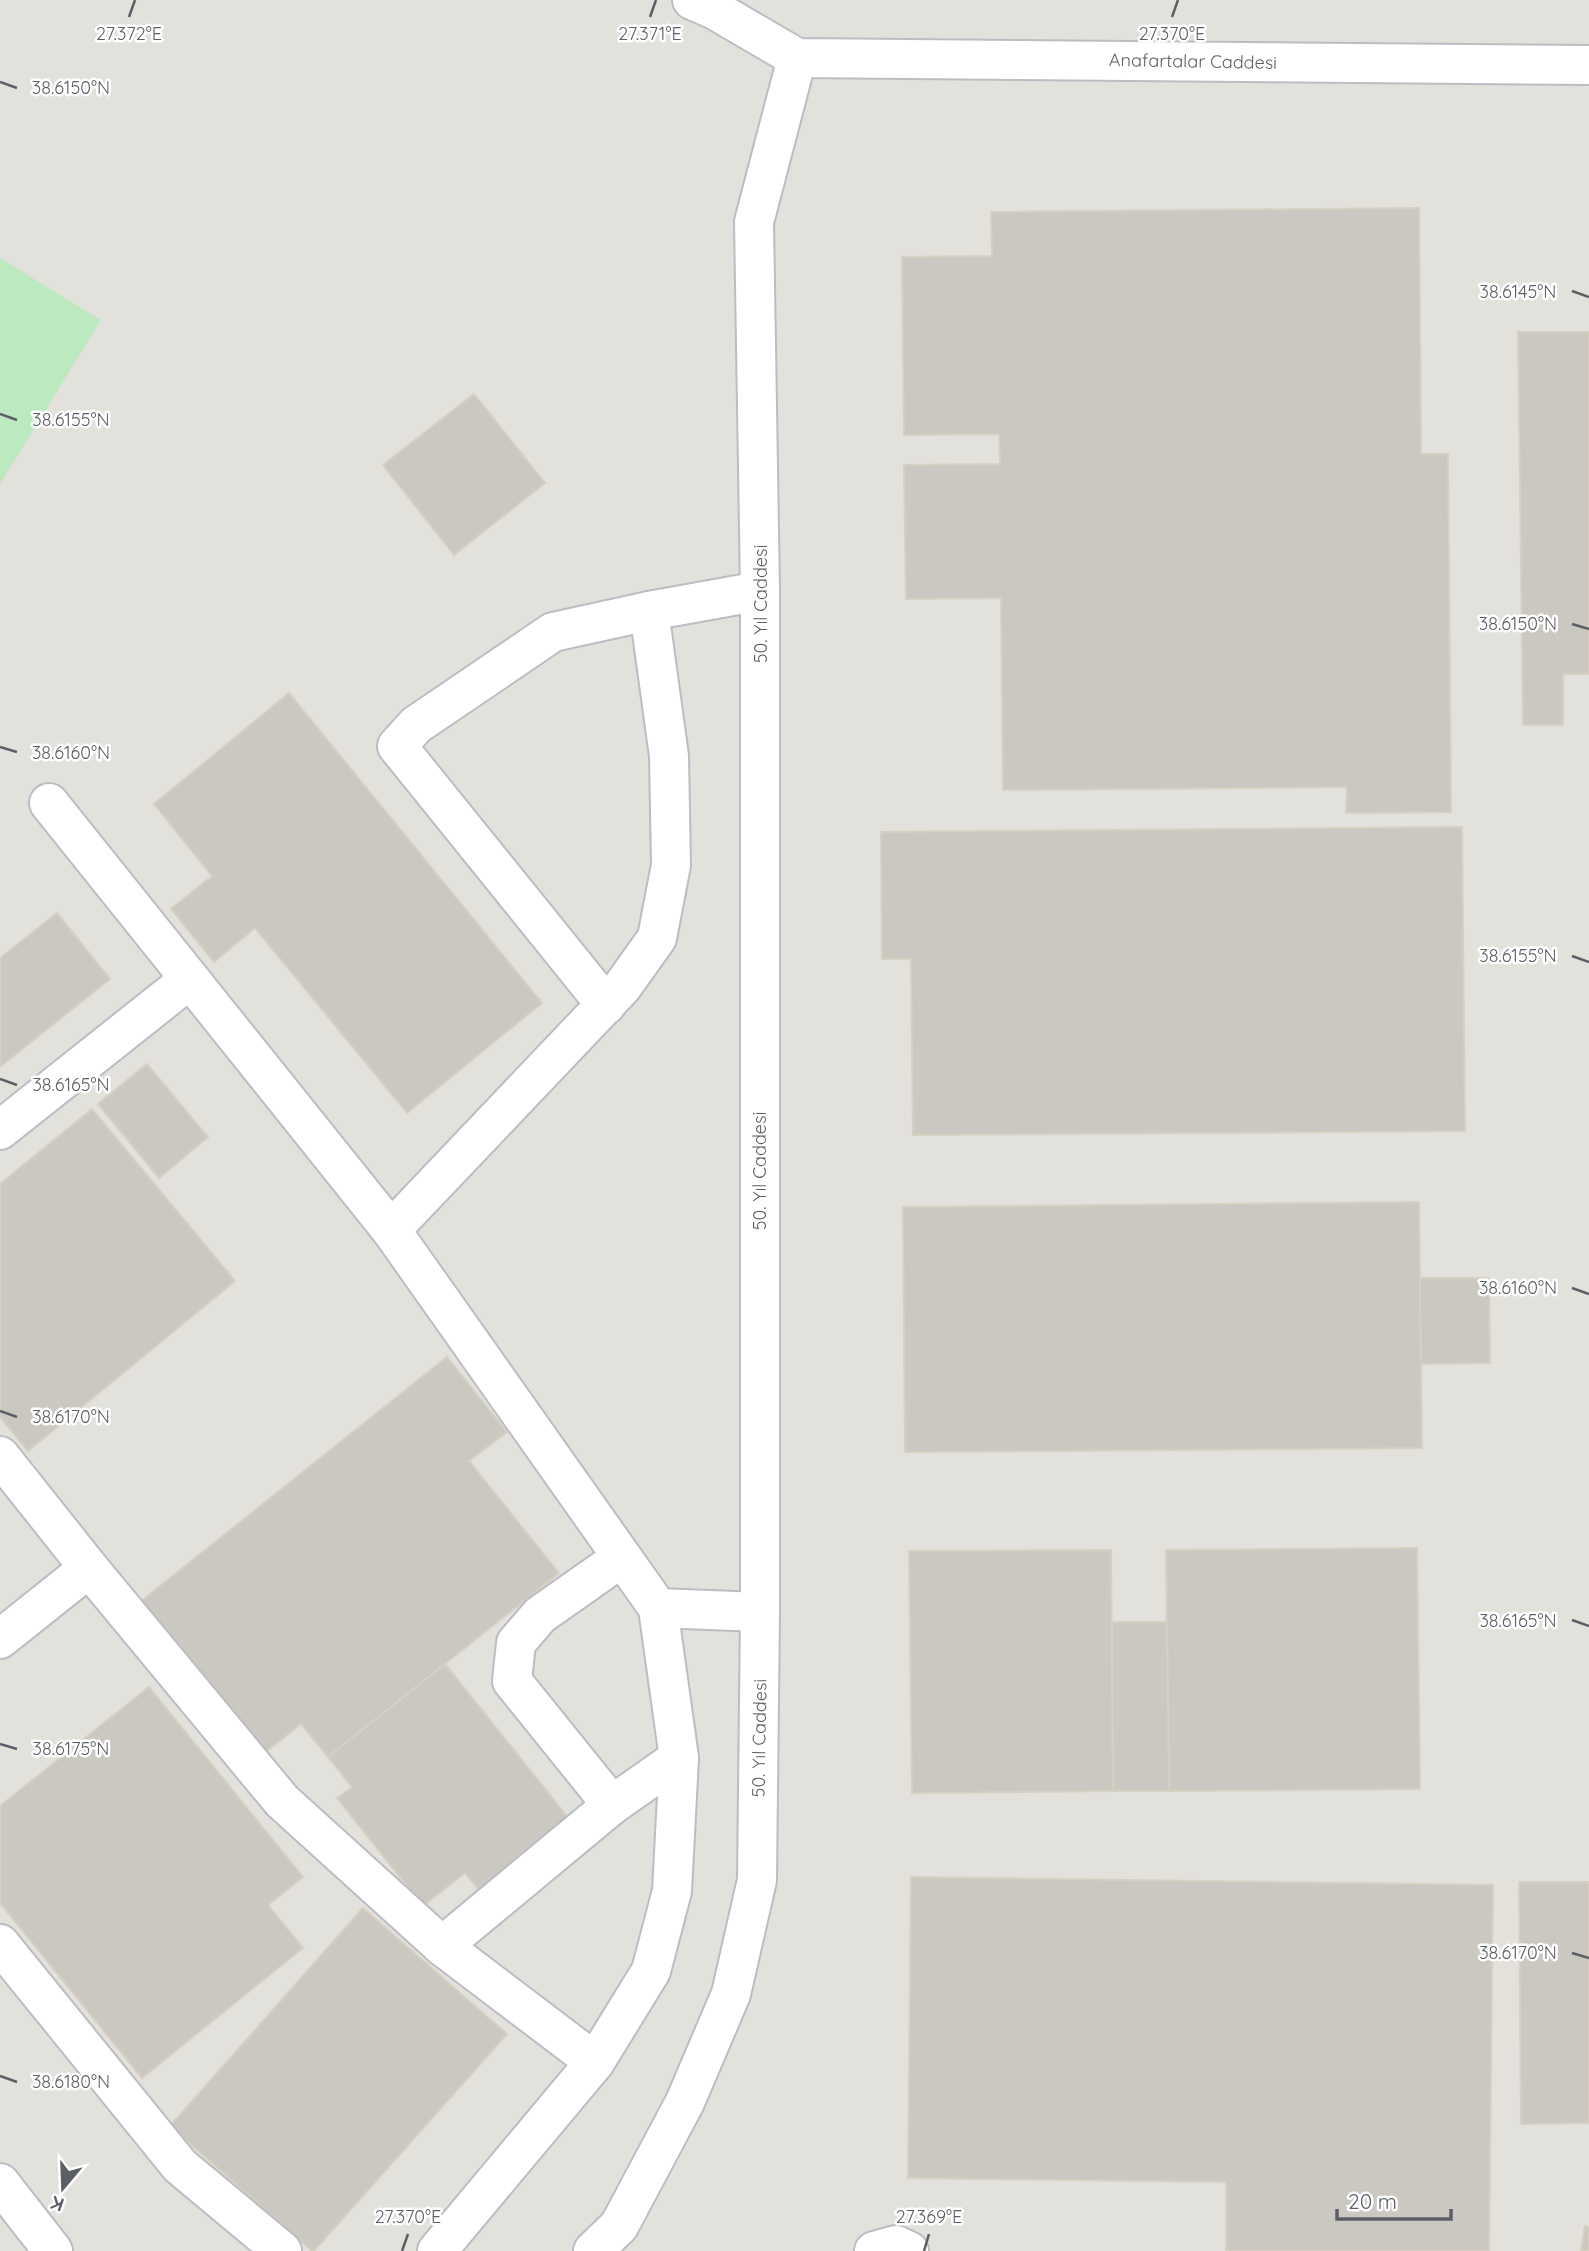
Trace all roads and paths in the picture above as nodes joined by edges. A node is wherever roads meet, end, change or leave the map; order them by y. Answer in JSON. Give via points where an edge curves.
{"nodes":[{"id":1,"x":692,"y":0,"type":"edge"},
{"id":2,"x":797,"y":58,"type":"junction"},
{"id":3,"x":1589,"y":65,"type":"edge"},
{"id":4,"x":760,"y":591,"type":"junction"},
{"id":5,"x":649,"y":611,"type":"junction"},
{"id":6,"x":49,"y":803,"type":"dead end"},
{"id":7,"x":190,"y":979,"type":"junction"},
{"id":8,"x":606,"y":1004,"type":"junction"},
{"id":9,"x":0,"y":1130,"type":"edge"},
{"id":10,"x":391,"y":1230,"type":"junction"},
{"id":11,"x":0,"y":1456,"type":"edge"},
{"id":12,"x":621,"y":1558,"type":"junction"},
{"id":13,"x":89,"y":1568,"type":"junction"},
{"id":14,"x":658,"y":1608,"type":"junction"},
{"id":15,"x":760,"y":1612,"type":"junction"},
{"id":16,"x":0,"y":1639,"type":"edge"},
{"id":17,"x":679,"y":1758,"type":"junction"},
{"id":18,"x":612,"y":1805,"type":"junction"},
{"id":19,"x":0,"y":1944,"type":"edge"},
{"id":20,"x":442,"y":1946,"type":"junction"},
{"id":21,"x":595,"y":2062,"type":"junction"},
{"id":22,"x":0,"y":2183,"type":"edge"},
{"id":23,"x":53,"y":2251,"type":"edge"},
{"id":24,"x":282,"y":2251,"type":"edge"},
{"id":25,"x":438,"y":2251,"type":"edge"},
{"id":26,"x":593,"y":2251,"type":"edge"},
{"id":27,"x":874,"y":2251,"type":"edge"},
{"id":28,"x":909,"y":2251,"type":"edge"}],
"edges":[{"from":1,"to":2,"type":"street"},
{"from":2,"to":3,"type":"street","name":"Anafartalar Caddesi"},
{"from":2,"to":4,"type":"street","name":"50. Yıl Caddesi","via":[[754,222]]},
{"from":4,"to":5,"type":"street"},
{"from":4,"to":15,"type":"street","name":"50. Yıl Caddesi"},
{"from":5,"to":8,"type":"street","via":[[669,757],[671,866],[657,938]]},
{"from":5,"to":8,"type":"street","via":[[553,632],[416,725],[397,746]]},
{"from":6,"to":7,"type":"street"},
{"from":7,"to":9,"type":"street"},
{"from":7,"to":10,"type":"street"},
{"from":8,"to":10,"type":"street"},
{"from":10,"to":12,"type":"street"},
{"from":11,"to":13,"type":"street"},
{"from":12,"to":14,"type":"street"},
{"from":12,"to":18,"type":"street","via":[[540,1615],[516,1643],[512,1681]]},
{"from":13,"to":16,"type":"street"},
{"from":13,"to":20,"type":"street","via":[[282,1801]]},
{"from":14,"to":15,"type":"street"},
{"from":14,"to":17,"type":"street"},
{"from":15,"to":26,"type":"street","name":"50. Yıl Caddesi","via":[[757,1880],[731,1994],[685,2102],[619,2226]]},
{"from":17,"to":18,"type":"street"},
{"from":17,"to":21,"type":"street","via":[[672,1891],[651,1971]]},
{"from":18,"to":20,"type":"street"},
{"from":19,"to":24,"type":"street","via":[[180,2166]]},
{"from":20,"to":21,"type":"street"},
{"from":21,"to":25,"type":"street"},
{"from":22,"to":23,"type":"street"},
{"from":27,"to":28,"type":"street","via":[[896,2245]]}]}
